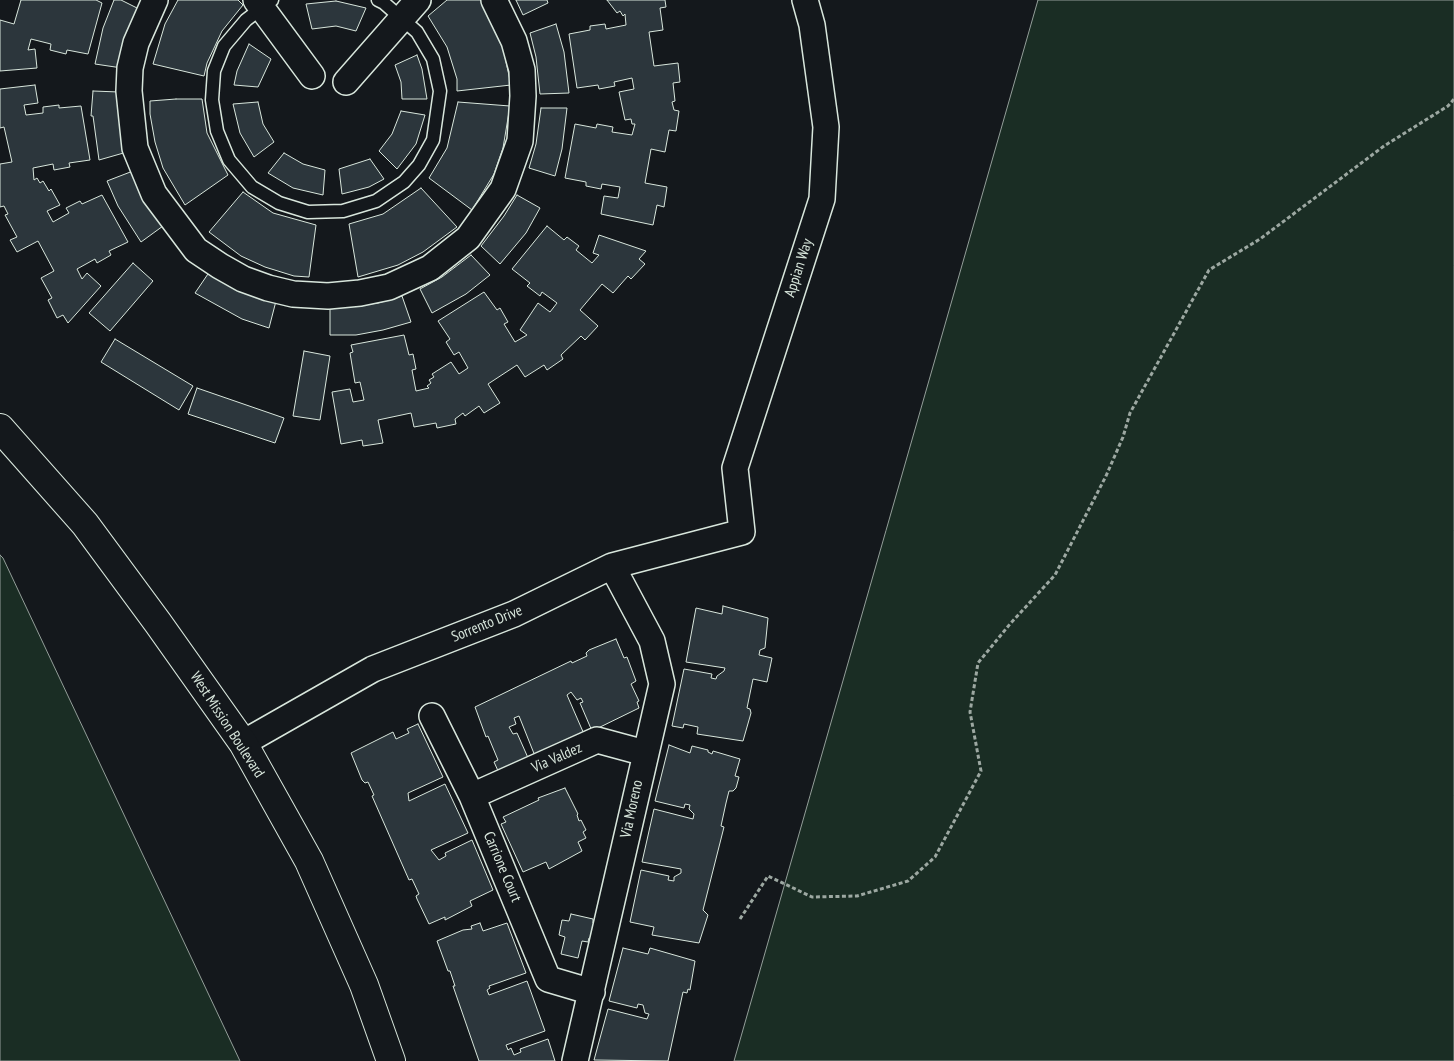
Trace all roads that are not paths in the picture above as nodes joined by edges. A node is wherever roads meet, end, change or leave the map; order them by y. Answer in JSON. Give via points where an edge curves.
{"nodes":[{"id":1,"x":155,"y":0,"type":"edge"},
{"id":2,"x":378,"y":0,"type":"edge"},
{"id":3,"x":494,"y":0,"type":"edge"},
{"id":4,"x":805,"y":0,"type":"edge"},
{"id":5,"x":263,"y":2,"type":"edge"},
{"id":6,"x":410,"y":9,"type":"edge"},
{"id":7,"x":312,"y":76,"type":"dead end"},
{"id":8,"x":346,"y":82,"type":"dead end"},
{"id":9,"x":0,"y":428,"type":"edge"},
{"id":10,"x":742,"y":532,"type":"joint"},
{"id":11,"x":612,"y":566,"type":"junction"},
{"id":12,"x":432,"y":716,"type":"dead end"},
{"id":13,"x":243,"y":743,"type":"junction"},
{"id":14,"x":645,"y":753,"type":"junction"},
{"id":15,"x":472,"y":796,"type":"junction"},
{"id":16,"x":592,"y":992,"type":"junction"},
{"id":17,"x":391,"y":1061,"type":"edge"},
{"id":18,"x":576,"y":1061,"type":"edge"}],
"edges":[{"from":1,"to":3,"type":"street","via":[[136,43],[129,91],[135,148],[154,194],[196,250],[220,266],[268,288],[293,294],[328,296],[389,287],[430,268],[468,238],[503,190],[520,141],[522,70],[514,41]]},
{"from":2,"to":6,"type":"lane"},
{"from":4,"to":10,"type":"street","name":"Appian Way","via":[[812,25],[826,127],[822,199],[735,468]]},
{"from":5,"to":6,"type":"lane","via":[[224,46],[214,71],[212,100],[217,132],[229,160],[252,187],[279,203],[308,212],[343,212],[376,201],[404,182],[419,165],[433,140],[440,91],[433,59],[417,32]]},
{"from":5,"to":7,"type":"street"},
{"from":6,"to":8,"type":"street"},
{"from":9,"to":13,"type":"main road","name":"West Mission Boulevard","via":[[85,524]]},
{"from":10,"to":11,"type":"street","name":"Sorrento Drive"},
{"from":11,"to":13,"type":"street","name":"Sorrento Drive","via":[[514,614],[373,669]]},
{"from":11,"to":14,"type":"street","name":"Via Moreno","via":[[652,641],[662,684]]},
{"from":12,"to":15,"type":"street","name":"Carrione Court"},
{"from":13,"to":17,"type":"main road","name":"West Mission Boulevard","via":[[309,861],[364,985]]},
{"from":14,"to":15,"type":"street","name":"Via Valdez","via":[[597,740]]},
{"from":14,"to":16,"type":"street","name":"Via Moreno"},
{"from":15,"to":16,"type":"street","name":"Carrione Court","via":[[548,979]]},
{"from":16,"to":18,"type":"street","name":"Via Moreno"}]}
